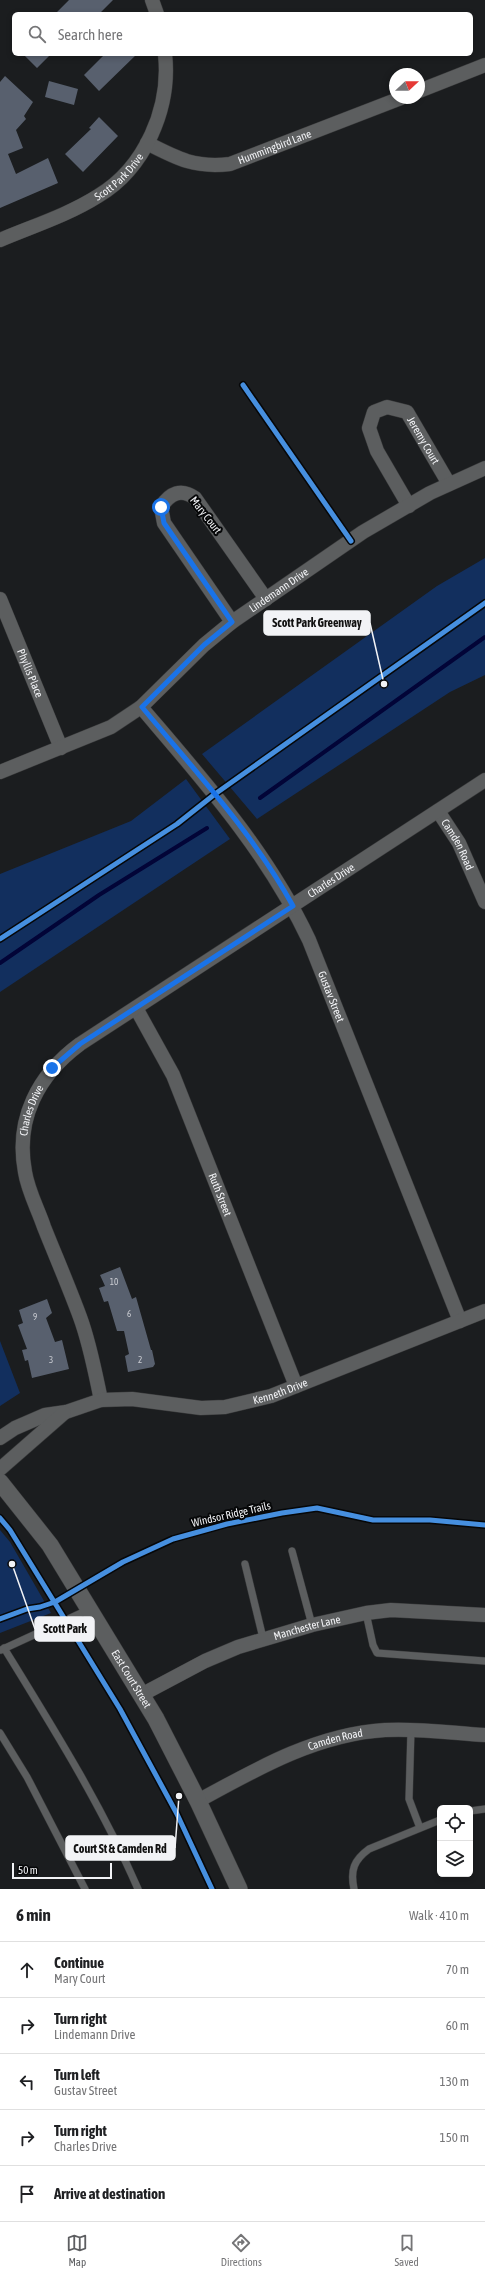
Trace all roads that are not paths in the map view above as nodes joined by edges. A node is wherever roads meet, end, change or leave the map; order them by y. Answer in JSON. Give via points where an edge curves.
{"nodes":[{"id":1,"x":152,"y":0,"type":"edge"},
{"id":2,"x":157,"y":12,"type":"edge"},
{"id":3,"x":165,"y":56,"type":"edge"},
{"id":4,"x":485,"y":65,"type":"edge"},
{"id":5,"x":425,"y":89,"type":"edge"},
{"id":6,"x":389,"y":103,"type":"edge"},
{"id":7,"x":147,"y":143,"type":"junction"},
{"id":8,"x":0,"y":240,"type":"edge"},
{"id":9,"x":485,"y":468,"type":"edge"},
{"id":10,"x":449,"y":484,"type":"junction"},
{"id":11,"x":408,"y":506,"type":"junction"},
{"id":12,"x":0,"y":599,"type":"edge"},
{"id":13,"x":266,"y":599,"type":"junction"},
{"id":14,"x":232,"y":622,"type":"junction"},
{"id":15,"x":142,"y":707,"type":"junction"},
{"id":16,"x":61,"y":748,"type":"junction"},
{"id":17,"x":0,"y":772,"type":"edge"},
{"id":18,"x":485,"y":780,"type":"edge"},
{"id":19,"x":438,"y":810,"type":"junction"},
{"id":20,"x":485,"y":902,"type":"edge"},
{"id":21,"x":293,"y":906,"type":"junction"},
{"id":22,"x":136,"y":1008,"type":"junction"},
{"id":23,"x":485,"y":1311,"type":"edge"},
{"id":24,"x":460,"y":1321,"type":"junction"},
{"id":25,"x":296,"y":1386,"type":"junction"},
{"id":26,"x":100,"y":1400,"type":"junction"},
{"id":27,"x":66,"y":1412,"type":"junction"},
{"id":28,"x":0,"y":1438,"type":"edge"},
{"id":29,"x":0,"y":1469,"type":"edge"},
{"id":30,"x":0,"y":1482,"type":"edge"},
{"id":31,"x":292,"y":1551,"type":"dead end"},
{"id":32,"x":245,"y":1564,"type":"dead end"},
{"id":33,"x":90,"y":1609,"type":"junction"},
{"id":34,"x":366,"y":1613,"type":"junction"},
{"id":35,"x":485,"y":1615,"type":"edge"},
{"id":36,"x":312,"y":1625,"type":"junction"},
{"id":37,"x":263,"y":1638,"type":"junction"},
{"id":38,"x":2,"y":1649,"type":"edge"},
{"id":39,"x":485,"y":1660,"type":"edge"},
{"id":40,"x":141,"y":1695,"type":"junction"},
{"id":41,"x":412,"y":1730,"type":"junction"},
{"id":42,"x":0,"y":1733,"type":"edge"},
{"id":43,"x":485,"y":1735,"type":"edge"},
{"id":44,"x":198,"y":1801,"type":"junction"},
{"id":45,"x":485,"y":1809,"type":"edge"},
{"id":46,"x":473,"y":1811,"type":"edge"},
{"id":47,"x":437,"y":1821,"type":"edge"},
{"id":48,"x":420,"y":1828,"type":"junction"},
{"id":49,"x":85,"y":1889,"type":"edge"},
{"id":50,"x":138,"y":1889,"type":"edge"},
{"id":51,"x":239,"y":1889,"type":"edge"},
{"id":52,"x":354,"y":1889,"type":"edge"}],
"edges":[{"from":1,"to":2,"type":"street"},
{"from":3,"to":7,"type":"street","name":"Scott Park Drive","via":[[166,82],[163,101],[156,125]]},
{"from":4,"to":5,"type":"street"},
{"from":6,"to":7,"type":"street","name":"Hummingbird Lane","via":[[230,164],[195,164],[177,159]]},
{"from":7,"to":8,"type":"street","name":"Scott Park Drive","via":[[133,164],[100,196]]},
{"from":9,"to":10,"type":"street","name":"Lindemann Drive"},
{"from":10,"to":11,"type":"street","name":"Lindemann Drive"},
{"from":10,"to":11,"type":"street","name":"Jeremy Court","via":[[407,412],[387,407],[374,412],[369,428],[377,451]]},
{"from":11,"to":13,"type":"street","name":"Lindemann Drive","via":[[363,532]]},
{"from":12,"to":16,"type":"street","name":"Phyllis Place"},
{"from":13,"to":14,"type":"street","name":"Lindemann Drive"},
{"from":13,"to":14,"type":"street","name":"Mary Court","via":[[195,498],[188,493],[172,494],[161,507],[164,523]]},
{"from":14,"to":15,"type":"street","name":"Lindemann Drive","via":[[184,663]]},
{"from":15,"to":16,"type":"street","name":"Lindemann Drive","via":[[111,727]]},
{"from":15,"to":21,"type":"street","name":"Gustav Street","via":[[246,833]]},
{"from":16,"to":17,"type":"street","name":"Lindemann Drive"},
{"from":18,"to":19,"type":"street","name":"Charles Drive"},
{"from":19,"to":20,"type":"street","name":"Camden Road","via":[[459,843]]},
{"from":19,"to":21,"type":"street","name":"Charles Drive"},
{"from":21,"to":22,"type":"street","name":"Charles Drive"},
{"from":21,"to":24,"type":"street","name":"Gustav Street","via":[[309,940]]},
{"from":22,"to":25,"type":"street","name":"Ruth Street","via":[[173,1075]]},
{"from":22,"to":26,"type":"street","name":"Charles Drive","via":[[80,1044],[52,1068],[31,1101],[22,1135],[25,1172],[87,1336]]},
{"from":23,"to":24,"type":"street","name":"Kenneth Drive"},
{"from":24,"to":25,"type":"street","name":"Kenneth Drive"},
{"from":25,"to":26,"type":"street","name":"Kenneth Drive","via":[[271,1396],[225,1407],[201,1408],[132,1399]]},
{"from":26,"to":27,"type":"street","name":"Kenneth Drive"},
{"from":27,"to":28,"type":"street","name":"Kenneth Drive","via":[[45,1415],[15,1428]]},
{"from":27,"to":29,"type":"street","name":"Kenneth Drive"},
{"from":30,"to":33,"type":"street","name":"East Court Street","via":[[50,1545]]},
{"from":31,"to":36,"type":"lane"},
{"from":32,"to":37,"type":"lane"},
{"from":33,"to":38,"type":"lane"},
{"from":33,"to":40,"type":"street","name":"East Court Street"},
{"from":34,"to":35,"type":"street","name":"Manchester Lane","via":[[391,1610]]},
{"from":34,"to":36,"type":"street","name":"Manchester Lane"},
{"from":34,"to":39,"type":"lane","via":[[377,1653]]},
{"from":36,"to":37,"type":"street","name":"Manchester Lane"},
{"from":37,"to":40,"type":"street","name":"Manchester Lane","via":[[205,1661]]},
{"from":38,"to":50,"type":"lane","via":[[74,1763],[108,1825]]},
{"from":40,"to":44,"type":"street","name":"East Court Street"},
{"from":41,"to":43,"type":"street","name":"Camden Road"},
{"from":41,"to":44,"type":"street","name":"Camden Road","via":[[359,1733],[323,1741]]},
{"from":41,"to":48,"type":"lane","via":[[409,1799]]},
{"from":42,"to":49,"type":"lane","via":[[34,1790]]},
{"from":44,"to":51,"type":"street","name":"East Court Street"},
{"from":45,"to":46,"type":"lane"},
{"from":47,"to":48,"type":"lane"},
{"from":48,"to":52,"type":"lane","via":[[369,1848],[359,1856],[353,1866]]}]}
